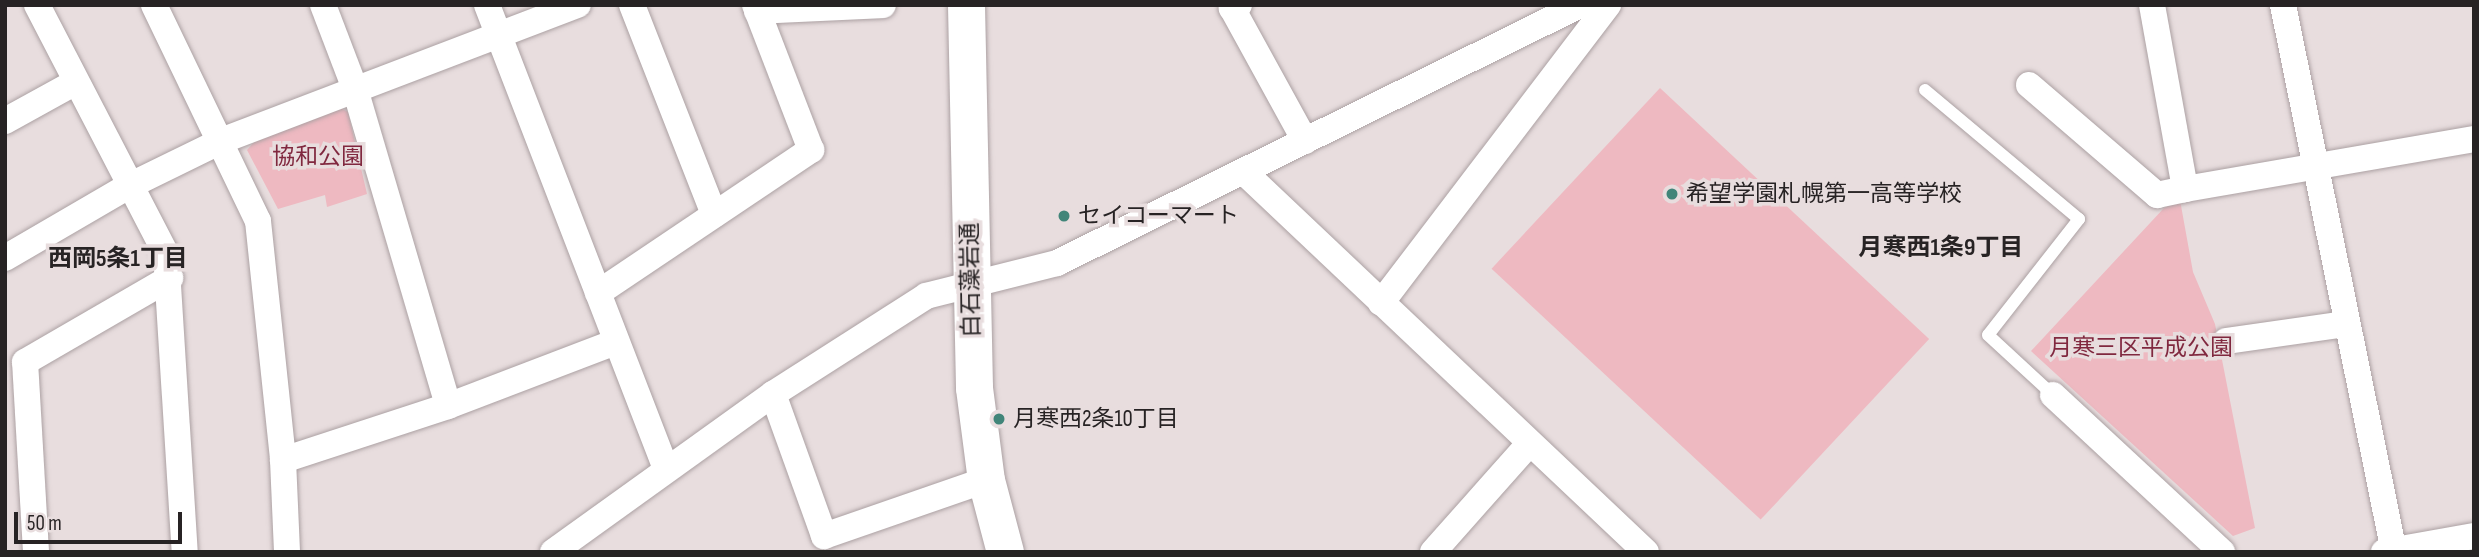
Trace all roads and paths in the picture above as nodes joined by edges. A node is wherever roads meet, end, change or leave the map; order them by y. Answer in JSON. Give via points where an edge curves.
{"nodes":[{"id":1,"x":37,"y":5,"type":"edge"},
{"id":2,"x":154,"y":5,"type":"edge"},
{"id":3,"x":323,"y":5,"type":"edge"},
{"id":4,"x":487,"y":5,"type":"edge"},
{"id":5,"x":578,"y":5,"type":"edge"},
{"id":6,"x":632,"y":5,"type":"edge"},
{"id":7,"x":883,"y":5,"type":"edge"},
{"id":8,"x":966,"y":5,"type":"edge"},
{"id":9,"x":1239,"y":5,"type":"edge"},
{"id":10,"x":1580,"y":5,"type":"edge"},
{"id":11,"x":1608,"y":5,"type":"edge"},
{"id":12,"x":2152,"y":5,"type":"edge"},
{"id":13,"x":2283,"y":5,"type":"edge"},
{"id":14,"x":756,"y":8,"type":"edge"},
{"id":15,"x":499,"y":36,"type":"junction"},
{"id":16,"x":76,"y":82,"type":"junction"},
{"id":17,"x":2029,"y":85,"type":"dead end"},
{"id":18,"x":355,"y":89,"type":"junction"},
{"id":19,"x":1925,"y":90,"type":"dead end"},
{"id":20,"x":5,"y":121,"type":"edge"},
{"id":21,"x":2474,"y":139,"type":"edge"},
{"id":22,"x":221,"y":141,"type":"junction"},
{"id":23,"x":1305,"y":141,"type":"junction"},
{"id":24,"x":2317,"y":166,"type":"junction"},
{"id":25,"x":1244,"y":172,"type":"junction"},
{"id":26,"x":127,"y":187,"type":"junction"},
{"id":27,"x":2185,"y":189,"type":"junction"},
{"id":28,"x":714,"y":214,"type":"junction"},
{"id":29,"x":5,"y":258,"type":"edge"},
{"id":30,"x":170,"y":278,"type":"junction"},
{"id":31,"x":971,"y":284,"type":"junction"},
{"id":32,"x":598,"y":293,"type":"junction"},
{"id":33,"x":1381,"y":303,"type":"junction"},
{"id":34,"x":2346,"y":324,"type":"junction"},
{"id":35,"x":2226,"y":341,"type":"dead end"},
{"id":36,"x":616,"y":342,"type":"junction"},
{"id":37,"x":774,"y":394,"type":"junction"},
{"id":38,"x":2053,"y":395,"type":"joint"},
{"id":39,"x":448,"y":406,"type":"junction"},
{"id":40,"x":1529,"y":444,"type":"junction"},
{"id":41,"x":283,"y":460,"type":"junction"},
{"id":42,"x":666,"y":469,"type":"junction"},
{"id":43,"x":986,"y":480,"type":"junction"},
{"id":44,"x":2474,"y":536,"type":"edge"},
{"id":45,"x":561,"y":549,"type":"edge"},
{"id":46,"x":2391,"y":551,"type":"edge"},
{"id":47,"x":36,"y":552,"type":"edge"},
{"id":48,"x":185,"y":552,"type":"edge"},
{"id":49,"x":287,"y":552,"type":"edge"},
{"id":50,"x":1005,"y":552,"type":"edge"},
{"id":51,"x":1433,"y":552,"type":"edge"},
{"id":52,"x":1646,"y":552,"type":"edge"},
{"id":53,"x":2222,"y":552,"type":"edge"}],
"edges":[{"from":1,"to":16,"type":"street"},
{"from":2,"to":22,"type":"street"},
{"from":3,"to":18,"type":"street"},
{"from":4,"to":15,"type":"street"},
{"from":5,"to":15,"type":"street"},
{"from":6,"to":28,"type":"street"},
{"from":7,"to":14,"type":"street"},
{"from":8,"to":31,"type":"main road","name":"白石藻岩通"},
{"from":9,"to":23,"type":"street","via":[[1232,8]]},
{"from":10,"to":23,"type":"street"},
{"from":11,"to":33,"type":"street"},
{"from":12,"to":27,"type":"street"},
{"from":13,"to":24,"type":"street"},
{"from":14,"to":28,"type":"street","via":[[811,150]]},
{"from":15,"to":18,"type":"street"},
{"from":15,"to":32,"type":"street"},
{"from":16,"to":20,"type":"street"},
{"from":16,"to":26,"type":"street"},
{"from":17,"to":27,"type":"street","via":[[2157,195]]},
{"from":18,"to":22,"type":"street"},
{"from":18,"to":39,"type":"street"},
{"from":19,"to":38,"type":"lane","via":[[2079,219],[1988,335]]},
{"from":21,"to":24,"type":"street"},
{"from":22,"to":26,"type":"street"},
{"from":22,"to":41,"type":"street","via":[[258,221]]},
{"from":23,"to":25,"type":"street"},
{"from":24,"to":27,"type":"street"},
{"from":24,"to":34,"type":"street"},
{"from":25,"to":31,"type":"street","via":[[1056,263]]},
{"from":25,"to":33,"type":"street"},
{"from":26,"to":29,"type":"street"},
{"from":26,"to":30,"type":"street","via":[[166,254]]},
{"from":28,"to":32,"type":"street"},
{"from":30,"to":47,"type":"street","via":[[25,362]]},
{"from":30,"to":48,"type":"street"},
{"from":31,"to":37,"type":"street","via":[[926,296]]},
{"from":31,"to":43,"type":"main road","name":"白石藻岩通","via":[[974,388]]},
{"from":32,"to":36,"type":"street"},
{"from":33,"to":40,"type":"street"},
{"from":34,"to":35,"type":"street"},
{"from":34,"to":46,"type":"street"},
{"from":36,"to":39,"type":"street"},
{"from":36,"to":42,"type":"street"},
{"from":37,"to":42,"type":"street"},
{"from":37,"to":43,"type":"street","via":[[824,536]]},
{"from":38,"to":53,"type":"street"},
{"from":39,"to":41,"type":"street"},
{"from":40,"to":51,"type":"street"},
{"from":40,"to":52,"type":"street"},
{"from":41,"to":49,"type":"street"},
{"from":42,"to":45,"type":"street"},
{"from":43,"to":50,"type":"main road","name":"白石藻岩通"},
{"from":44,"to":46,"type":"street"}]}
